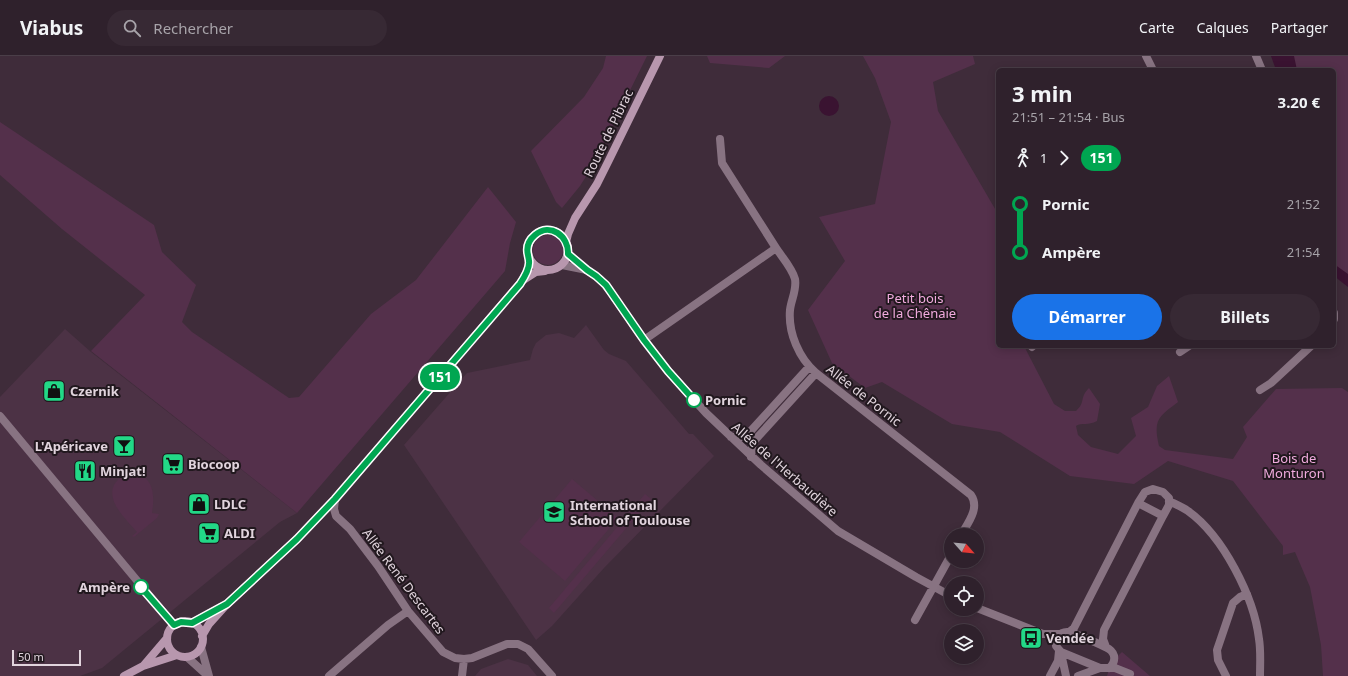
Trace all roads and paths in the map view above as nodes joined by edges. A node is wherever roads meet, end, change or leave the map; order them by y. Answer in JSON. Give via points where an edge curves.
{"nodes":[{"id":1,"x":660,"y":56,"type":"edge"},
{"id":2,"x":1146,"y":56,"type":"edge"},
{"id":3,"x":1256,"y":56,"type":"edge"},
{"id":4,"x":1152,"y":68,"type":"edge"},
{"id":5,"x":1261,"y":68,"type":"edge"},
{"id":6,"x":720,"y":139,"type":"dead end"},
{"id":7,"x":575,"y":218,"type":"junction"},
{"id":8,"x":554,"y":231,"type":"junction"},
{"id":9,"x":566,"y":242,"type":"junction"},
{"id":10,"x":776,"y":248,"type":"junction"},
{"id":11,"x":568,"y":254,"type":"junction"},
{"id":12,"x":530,"y":260,"type":"junction"},
{"id":13,"x":562,"y":265,"type":"junction"},
{"id":14,"x":546,"y":270,"type":"junction"},
{"id":15,"x":587,"y":270,"type":"junction"},
{"id":16,"x":522,"y":281,"type":"junction"},
{"id":17,"x":644,"y":340,"type":"junction"},
{"id":18,"x":1186,"y":348,"type":"edge"},
{"id":19,"x":1309,"y":348,"type":"edge"},
{"id":20,"x":1180,"y":352,"type":"dead end"},
{"id":21,"x":810,"y":368,"type":"junction"},
{"id":22,"x":816,"y":373,"type":"junction"},
{"id":23,"x":1260,"y":390,"type":"dead end"},
{"id":24,"x":0,"y":416,"type":"edge"},
{"id":25,"x":731,"y":438,"type":"junction"},
{"id":26,"x":751,"y":457,"type":"junction"},
{"id":27,"x":335,"y":499,"type":"junction"},
{"id":28,"x":1169,"y":501,"type":"junction"},
{"id":29,"x":1138,"y":503,"type":"junction"},
{"id":30,"x":1163,"y":516,"type":"junction"},
{"id":31,"x":965,"y":528,"type":"edge"},
{"id":32,"x":944,"y":568,"type":"edge"},
{"id":33,"x":934,"y":587,"type":"junction"},
{"id":34,"x":944,"y":592,"type":"edge"},
{"id":35,"x":1247,"y":594,"type":"junction"},
{"id":36,"x":227,"y":604,"type":"junction"},
{"id":37,"x":408,"y":611,"type":"junction"},
{"id":38,"x":984,"y":611,"type":"edge"},
{"id":39,"x":915,"y":620,"type":"dead end"},
{"id":40,"x":192,"y":623,"type":"junction"},
{"id":41,"x":174,"y":625,"type":"junction"},
{"id":42,"x":1065,"y":633,"type":"junction"},
{"id":43,"x":1042,"y":634,"type":"junction"},
{"id":44,"x":202,"y":636,"type":"junction"},
{"id":45,"x":167,"y":638,"type":"junction"},
{"id":46,"x":201,"y":647,"type":"junction"},
{"id":47,"x":1106,"y":647,"type":"junction"},
{"id":48,"x":1059,"y":650,"type":"junction"},
{"id":49,"x":177,"y":655,"type":"junction"},
{"id":50,"x":187,"y":657,"type":"junction"},
{"id":51,"x":1115,"y":658,"type":"junction"},
{"id":52,"x":464,"y":660,"type":"junction"},
{"id":53,"x":143,"y":666,"type":"junction"},
{"id":54,"x":1100,"y":668,"type":"junction"},
{"id":55,"x":1109,"y":668,"type":"junction"},
{"id":56,"x":1131,"y":675,"type":"edge"},
{"id":57,"x":124,"y":676,"type":"edge"},
{"id":58,"x":209,"y":676,"type":"edge"},
{"id":59,"x":329,"y":676,"type":"edge"},
{"id":60,"x":462,"y":676,"type":"edge"},
{"id":61,"x":552,"y":676,"type":"edge"},
{"id":62,"x":1050,"y":676,"type":"edge"},
{"id":63,"x":1066,"y":676,"type":"edge"},
{"id":64,"x":1078,"y":676,"type":"edge"},
{"id":65,"x":1226,"y":676,"type":"edge"},
{"id":66,"x":1260,"y":676,"type":"edge"}],
"edges":[{"from":1,"to":7,"type":"main road","name":"Route de Pibrac","via":[[597,184]]},
{"from":2,"to":4,"type":"street"},
{"from":3,"to":5,"type":"street"},
{"from":6,"to":10,"type":"street","name":"Allée de Pornic","via":[[722,163]]},
{"from":7,"to":8,"type":"main road","name":"Route de Pibrac","via":[[566,226]]},
{"from":7,"to":9,"type":"main road","name":"Route de Pibrac"},
{"from":8,"to":9,"type":"main road"},
{"from":8,"to":12,"type":"main road","via":[[542,231],[532,237],[528,248]]},
{"from":9,"to":11,"type":"main road"},
{"from":10,"to":17,"type":"street"},
{"from":10,"to":21,"type":"street","name":"Allée de Pornic","via":[[795,281],[790,309],[791,330],[799,352]]},
{"from":11,"to":13,"type":"main road"},
{"from":11,"to":15,"type":"street","name":"Allée de l'Herbaudière"},
{"from":12,"to":14,"type":"main road","via":[[536,267]]},
{"from":12,"to":16,"type":"main road"},
{"from":13,"to":14,"type":"main road","via":[[553,270]]},
{"from":13,"to":15,"type":"street","name":"Allée de l'Herbaudière"},
{"from":14,"to":16,"type":"main road","via":[[536,272]]},
{"from":15,"to":17,"type":"street","name":"Allée de l'Herbaudière","via":[[606,285]]},
{"from":16,"to":27,"type":"main road"},
{"from":17,"to":25,"type":"street","name":"Allée de l'Herbaudière","via":[[686,392]]},
{"from":18,"to":20,"type":"street"},
{"from":19,"to":23,"type":"street"},
{"from":21,"to":22,"type":"street","name":"Allée de Pornic"},
{"from":21,"to":25,"type":"street","via":[[748,434]]},
{"from":22,"to":26,"type":"street","via":[[755,440]]},
{"from":22,"to":31,"type":"street","name":"Allée de Pornic","via":[[971,494],[974,510]]},
{"from":24,"to":41,"type":"street"},
{"from":25,"to":26,"type":"street","name":"Allée de l'Herbaudière"},
{"from":26,"to":33,"type":"street","name":"Allée de l'Herbaudière","via":[[838,531]]},
{"from":27,"to":36,"type":"main road","via":[[297,539]]},
{"from":27,"to":37,"type":"street","name":"Allée René Descartes","via":[[336,516],[350,529]]},
{"from":28,"to":29,"type":"street","via":[[1165,494],[1153,489],[1145,492]]},
{"from":28,"to":30,"type":"street"},
{"from":28,"to":35,"type":"street","via":[[1188,511],[1216,540]]},
{"from":29,"to":30,"type":"street"},
{"from":29,"to":42,"type":"street","via":[[1074,628]]},
{"from":30,"to":47,"type":"street","via":[[1104,630],[1103,639]]},
{"from":32,"to":33,"type":"street"},
{"from":33,"to":34,"type":"street","name":"Allée de l'Herbaudière"},
{"from":33,"to":39,"type":"street"},
{"from":35,"to":65,"type":"street","via":[[1233,603],[1217,650],[1218,660]]},
{"from":35,"to":66,"type":"street","via":[[1259,639]]},
{"from":36,"to":40,"type":"main road"},
{"from":36,"to":44,"type":"main road"},
{"from":37,"to":52,"type":"street","name":"Allée René Descartes","via":[[440,649],[452,657]]},
{"from":37,"to":59,"type":"street","via":[[388,624]]},
{"from":38,"to":43,"type":"street"},
{"from":40,"to":41,"type":"main road","via":[[181,622]]},
{"from":40,"to":44,"type":"main road","via":[[198,627]]},
{"from":41,"to":45,"type":"main road"},
{"from":42,"to":43,"type":"street"},
{"from":42,"to":47,"type":"street"},
{"from":42,"to":48,"type":"street","via":[[1057,640]]},
{"from":43,"to":48,"type":"street"},
{"from":44,"to":46,"type":"main road"},
{"from":45,"to":49,"type":"main road","via":[[170,648]]},
{"from":45,"to":53,"type":"main road"},
{"from":46,"to":50,"type":"main road","via":[[195,654]]},
{"from":46,"to":58,"type":"street"},
{"from":47,"to":51,"type":"street"},
{"from":48,"to":54,"type":"street"},
{"from":48,"to":62,"type":"street","via":[[1058,661]]},
{"from":48,"to":63,"type":"street"},
{"from":49,"to":50,"type":"main road"},
{"from":49,"to":53,"type":"main road"},
{"from":50,"to":58,"type":"street"},
{"from":51,"to":55,"type":"street"},
{"from":51,"to":56,"type":"street"},
{"from":52,"to":60,"type":"street"},
{"from":52,"to":61,"type":"street","via":[[507,644],[518,644],[528,649]]},
{"from":53,"to":57,"type":"main road"},
{"from":54,"to":55,"type":"street"},
{"from":54,"to":64,"type":"street"},
{"from":55,"to":56,"type":"street"}]}
